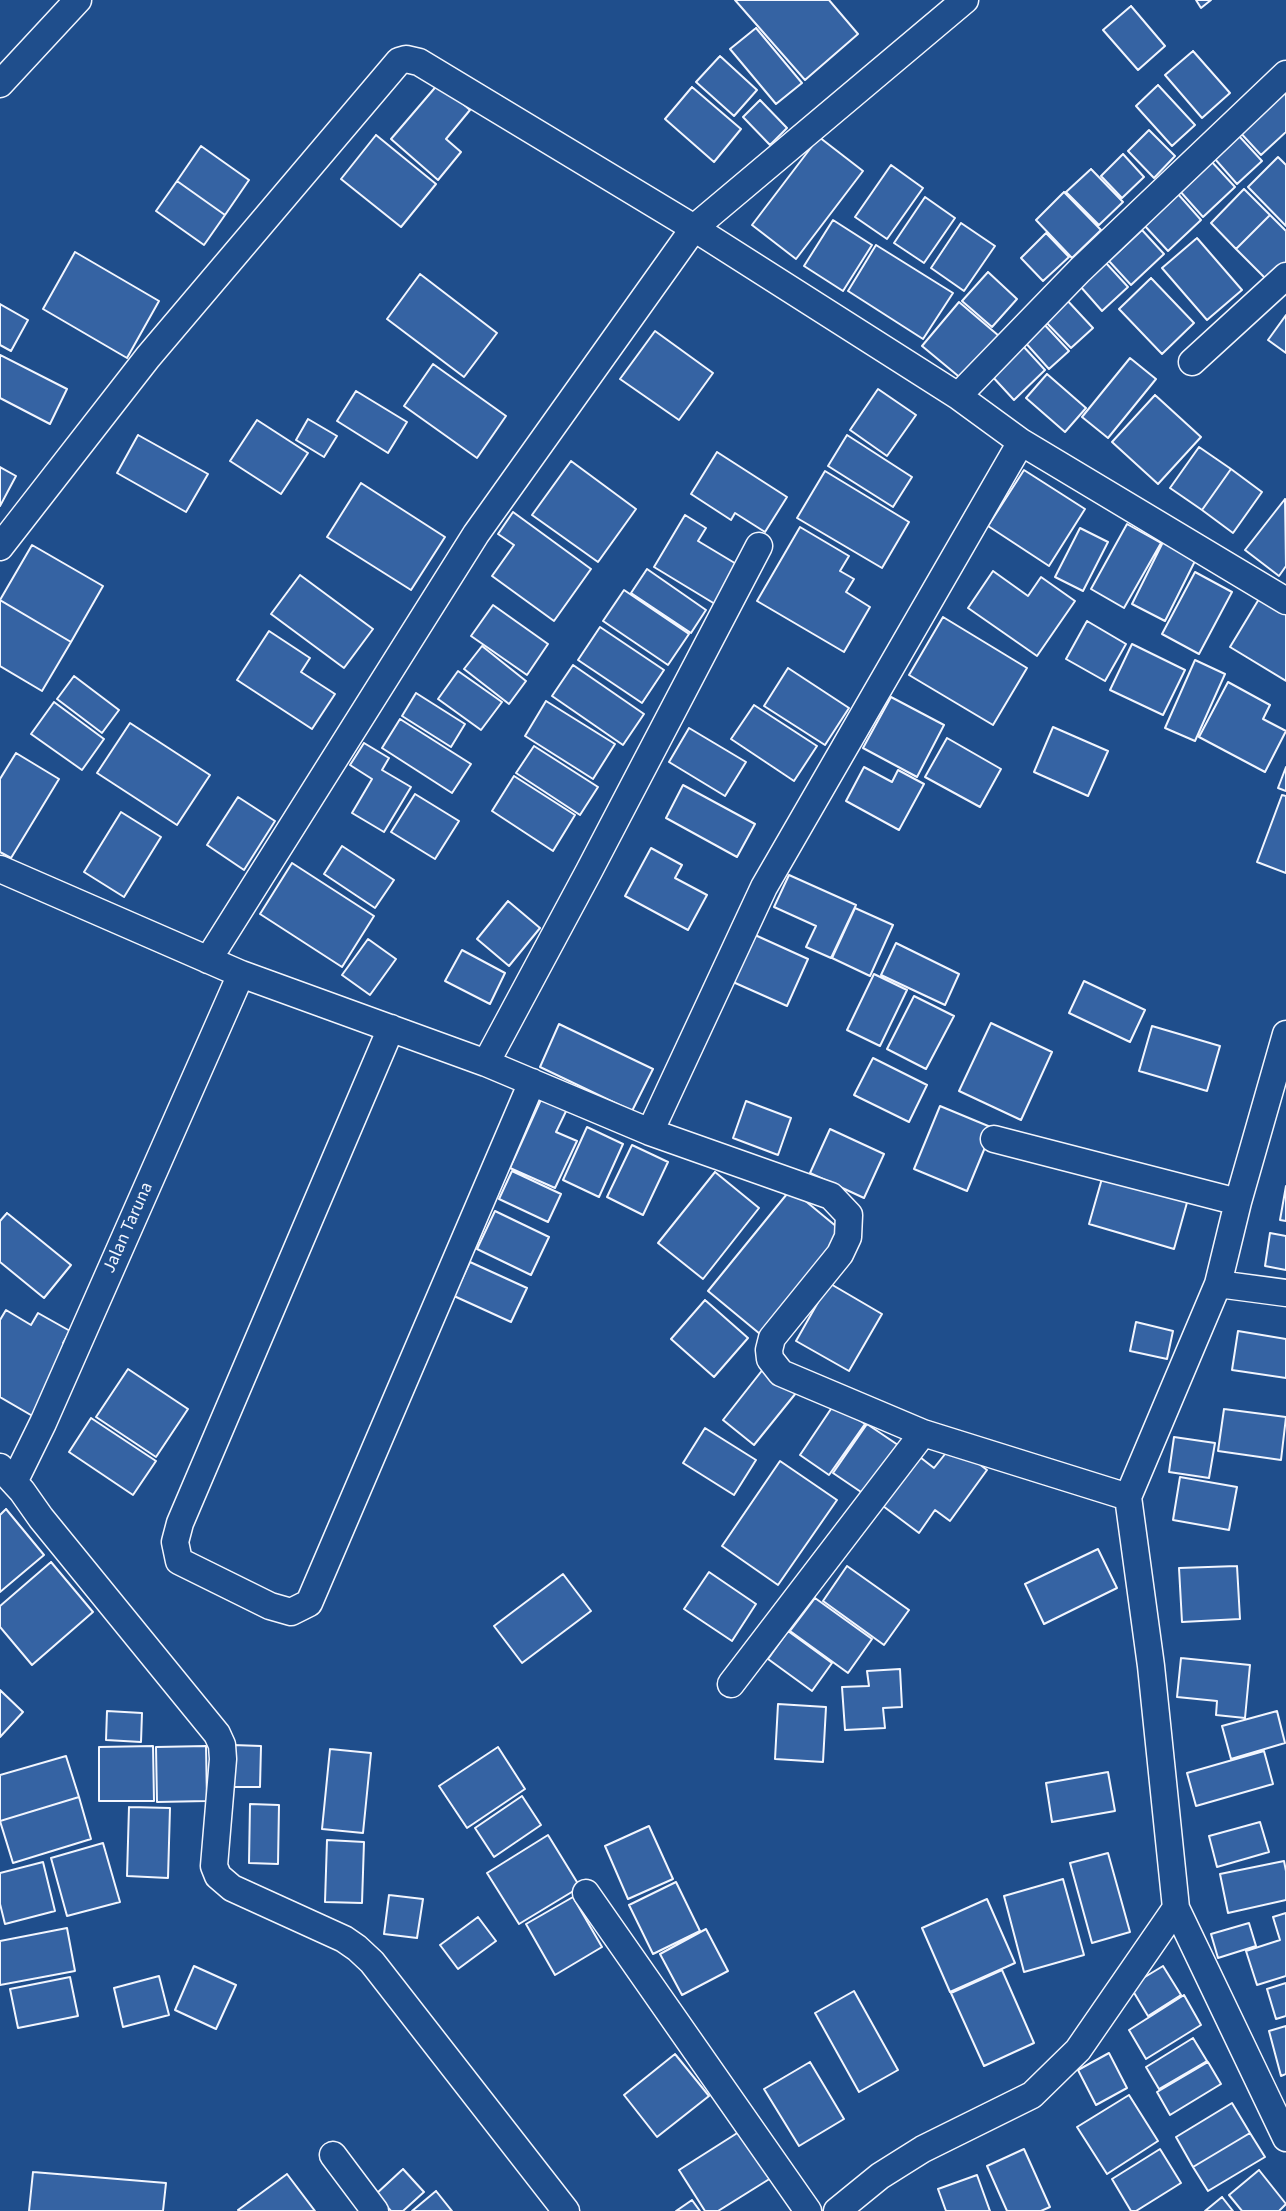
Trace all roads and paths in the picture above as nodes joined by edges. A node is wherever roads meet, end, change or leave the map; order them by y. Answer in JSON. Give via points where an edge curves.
{"nodes":[{"id":1,"x":78,"y":0,"type":"edge"},
{"id":2,"x":965,"y":0,"type":"edge"},
{"id":3,"x":1286,"y":74,"type":"edge"},
{"id":4,"x":3,"y":76,"type":"edge"},
{"id":5,"x":694,"y":228,"type":"junction"},
{"id":6,"x":1286,"y":276,"type":"edge"},
{"id":7,"x":1192,"y":362,"type":"dead end"},
{"id":8,"x":958,"y":396,"type":"junction"},
{"id":9,"x":1021,"y":442,"type":"junction"},
{"id":10,"x":0,"y":547,"type":"edge"},
{"id":11,"x":759,"y":547,"type":"dead end"},
{"id":12,"x":1286,"y":601,"type":"edge"},
{"id":13,"x":0,"y":869,"type":"edge"},
{"id":14,"x":208,"y":960,"type":"junction"},
{"id":15,"x":241,"y":974,"type":"junction"},
{"id":16,"x":391,"y":1028,"type":"junction"},
{"id":17,"x":1284,"y":1046,"type":"edge"},
{"id":18,"x":486,"y":1063,"type":"junction"},
{"id":19,"x":532,"y":1082,"type":"junction"},
{"id":20,"x":650,"y":1132,"type":"junction"},
{"id":21,"x":995,"y":1139,"type":"dead end"},
{"id":22,"x":1238,"y":1202,"type":"junction"},
{"id":23,"x":1218,"y":1284,"type":"junction"},
{"id":24,"x":1286,"y":1293,"type":"edge"},
{"id":25,"x":923,"y":1433,"type":"junction"},
{"id":26,"x":7,"y":1475,"type":"edge"},
{"id":27,"x":1128,"y":1497,"type":"junction"},
{"id":28,"x":732,"y":1684,"type":"dead end"},
{"id":29,"x":586,"y":1893,"type":"dead end"},
{"id":30,"x":1177,"y":1908,"type":"junction"},
{"id":31,"x":1286,"y":2138,"type":"edge"},
{"id":32,"x":333,"y":2155,"type":"dead end"},
{"id":33,"x":375,"y":2211,"type":"edge"},
{"id":34,"x":566,"y":2211,"type":"edge"},
{"id":35,"x":808,"y":2211,"type":"edge"},
{"id":36,"x":836,"y":2211,"type":"edge"}],
"edges":[{"from":1,"to":4,"type":"street"},
{"from":2,"to":5,"type":"street"},
{"from":3,"to":8,"type":"street","via":[[1080,270]]},
{"from":5,"to":8,"type":"street"},
{"from":5,"to":10,"type":"street","via":[[419,62],[399,61],[148,357]]},
{"from":5,"to":14,"type":"street","via":[[476,534]]},
{"from":6,"to":7,"type":"street"},
{"from":8,"to":9,"type":"street"},
{"from":9,"to":12,"type":"street"},
{"from":9,"to":20,"type":"street","via":[[764,887]]},
{"from":11,"to":18,"type":"street"},
{"from":13,"to":14,"type":"street"},
{"from":14,"to":15,"type":"street"},
{"from":15,"to":16,"type":"street"},
{"from":15,"to":26,"type":"street","name":"Jalan Taruna","via":[[49,1410]]},
{"from":16,"to":18,"type":"street"},
{"from":16,"to":19,"type":"street","via":[[175,1542],[179,1562],[270,1606],[291,1612],[309,1603]]},
{"from":17,"to":22,"type":"street"},
{"from":18,"to":19,"type":"street"},
{"from":19,"to":20,"type":"street"},
{"from":20,"to":25,"type":"street","via":[[831,1196],[849,1215],[848,1237],[840,1254],[772,1338],[770,1359],[781,1373]]},
{"from":21,"to":22,"type":"street"},
{"from":22,"to":23,"type":"street"},
{"from":23,"to":24,"type":"street"},
{"from":23,"to":27,"type":"street"},
{"from":25,"to":27,"type":"street"},
{"from":25,"to":28,"type":"street"},
{"from":26,"to":34,"type":"street","via":[[217,1734],[223,1759],[214,1866],[218,1876],[232,1888],[344,1940],[372,1962]]},
{"from":27,"to":30,"type":"street"},
{"from":29,"to":35,"type":"street"},
{"from":30,"to":31,"type":"street"},
{"from":30,"to":36,"type":"street","via":[[1079,2050],[1032,2095],[923,2149]]},
{"from":32,"to":33,"type":"street"}]}
